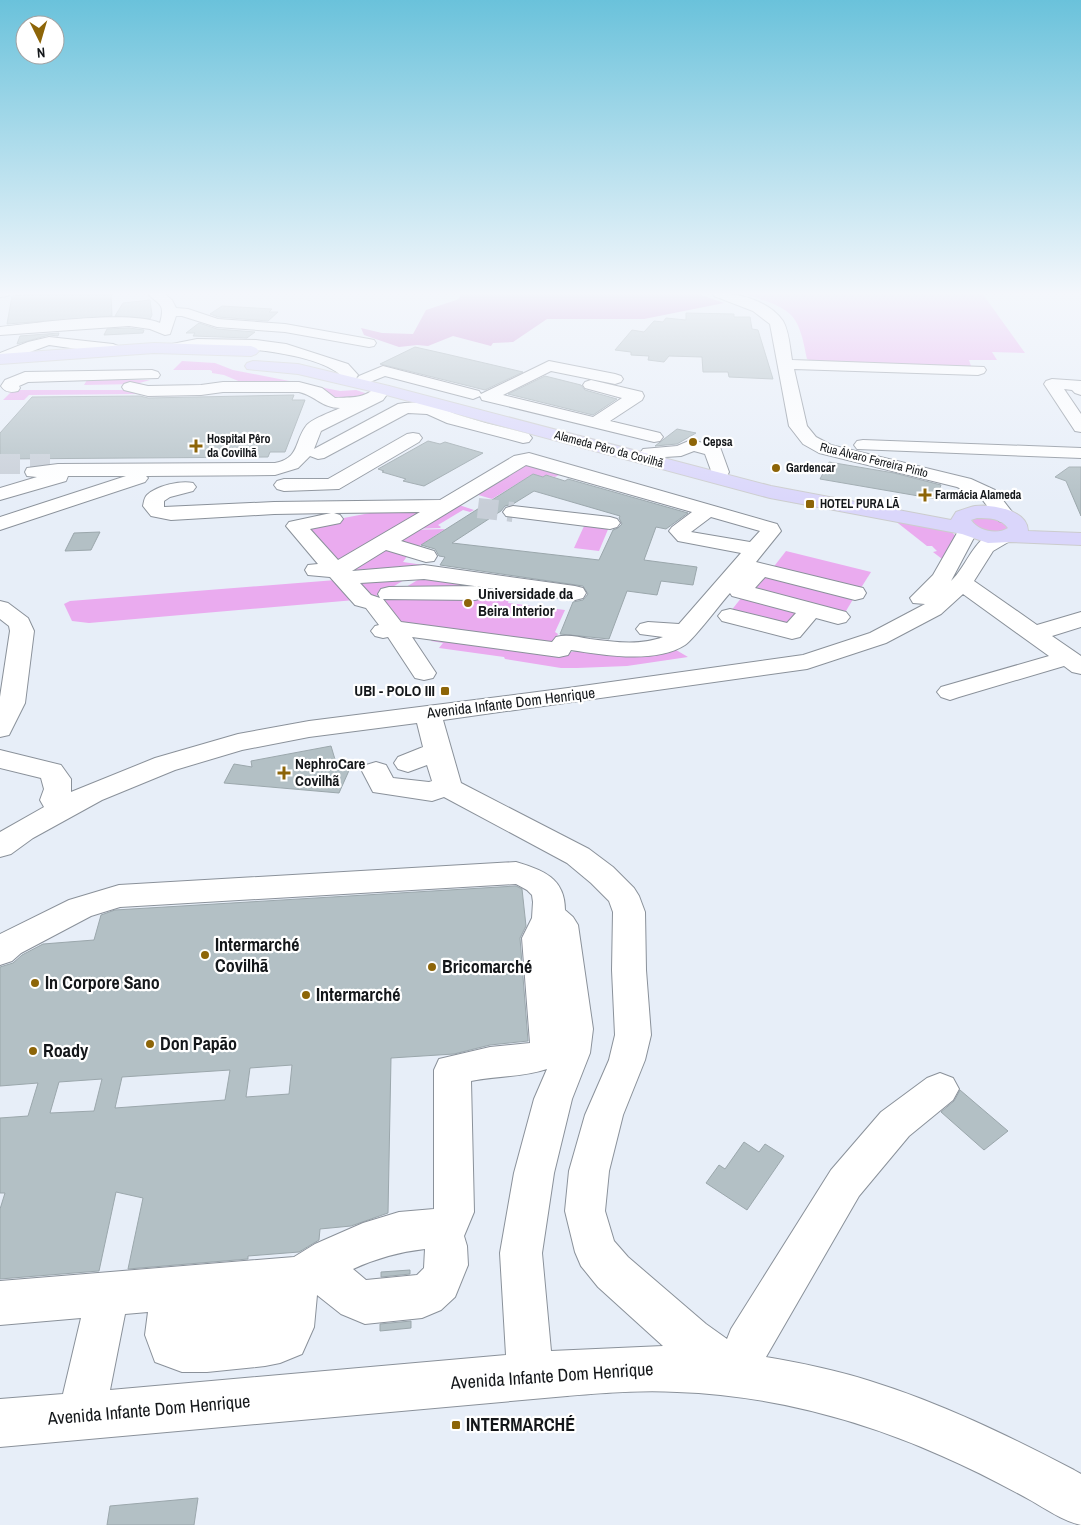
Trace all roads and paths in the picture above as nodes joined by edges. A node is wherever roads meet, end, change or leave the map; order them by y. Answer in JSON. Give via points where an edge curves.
{"nodes":[{"id":1,"x":263,"y":364,"type":"edge"},
{"id":2,"x":302,"y":364,"type":"edge"},
{"id":3,"x":333,"y":364,"type":"edge"},
{"id":4,"x":541,"y":364,"type":"edge"},
{"id":5,"x":786,"y":364,"type":"edge"},
{"id":6,"x":791,"y":364,"type":"edge"},
{"id":7,"x":978,"y":370,"type":"dead end"},
{"id":8,"x":587,"y":373,"type":"junction"},
{"id":9,"x":358,"y":379,"type":"junction"},
{"id":10,"x":615,"y":379,"type":"dead end"},
{"id":11,"x":220,"y":387,"type":"junction"},
{"id":12,"x":383,"y":389,"type":"junction"},
{"id":13,"x":1081,"y":390,"type":"edge"},
{"id":14,"x":6,"y":391,"type":"edge"},
{"id":15,"x":323,"y":396,"type":"junction"},
{"id":16,"x":410,"y":396,"type":"junction"},
{"id":17,"x":471,"y":400,"type":"junction"},
{"id":18,"x":365,"y":402,"type":"junction"},
{"id":19,"x":614,"y":411,"type":"junction"},
{"id":20,"x":596,"y":422,"type":"junction"},
{"id":21,"x":1081,"y":427,"type":"edge"},
{"id":22,"x":659,"y":435,"type":"junction"},
{"id":23,"x":856,"y":436,"type":"junction"},
{"id":24,"x":523,"y":438,"type":"dead end"},
{"id":25,"x":809,"y":441,"type":"junction"},
{"id":26,"x":913,"y":447,"type":"junction"},
{"id":27,"x":1049,"y":452,"type":"junction"},
{"id":28,"x":1081,"y":453,"type":"edge"},
{"id":29,"x":305,"y":462,"type":"junction"},
{"id":30,"x":168,"y":467,"type":"junction"},
{"id":31,"x":204,"y":467,"type":"junction"},
{"id":32,"x":42,"y":468,"type":"junction"},
{"id":33,"x":94,"y":468,"type":"junction"},
{"id":34,"x":909,"y":469,"type":"junction"},
{"id":35,"x":720,"y":472,"type":"joint"},
{"id":36,"x":7,"y":478,"type":"edge"},
{"id":37,"x":138,"y":478,"type":"junction"},
{"id":38,"x":186,"y":487,"type":"junction"},
{"id":39,"x":978,"y":488,"type":"junction"},
{"id":40,"x":0,"y":494,"type":"edge"},
{"id":41,"x":447,"y":504,"type":"junction"},
{"id":42,"x":396,"y":506,"type":"junction"},
{"id":43,"x":0,"y":508,"type":"edge"},
{"id":44,"x":478,"y":508,"type":"tunnel mouth"},
{"id":45,"x":708,"y":510,"type":"junction"},
{"id":46,"x":513,"y":512,"type":"tunnel mouth"},
{"id":47,"x":969,"y":521,"type":"junction"},
{"id":48,"x":610,"y":523,"type":"dead end"},
{"id":49,"x":0,"y":524,"type":"edge"},
{"id":50,"x":1008,"y":527,"type":"junction"},
{"id":51,"x":1081,"y":531,"type":"edge"},
{"id":52,"x":1081,"y":539,"type":"edge"},
{"id":53,"x":383,"y":542,"type":"junction"},
{"id":54,"x":752,"y":561,"type":"junction"},
{"id":55,"x":425,"y":564,"type":"junction"},
{"id":56,"x":332,"y":573,"type":"junction"},
{"id":57,"x":962,"y":583,"type":"junction"},
{"id":58,"x":740,"y":591,"type":"junction"},
{"id":59,"x":854,"y":593,"type":"dead end"},
{"id":60,"x":375,"y":602,"type":"junction"},
{"id":61,"x":941,"y":602,"type":"junction"},
{"id":62,"x":0,"y":608,"type":"edge"},
{"id":63,"x":810,"y":610,"type":"junction"},
{"id":64,"x":1001,"y":612,"type":"junction"},
{"id":65,"x":730,"y":616,"type":"dead end"},
{"id":66,"x":838,"y":617,"type":"dead end"},
{"id":67,"x":1081,"y":619,"type":"edge"},
{"id":68,"x":648,"y":628,"type":"dead end"},
{"id":69,"x":688,"y":628,"type":"junction"},
{"id":70,"x":386,"y":630,"type":"junction"},
{"id":71,"x":1033,"y":634,"type":"junction"},
{"id":72,"x":1074,"y":662,"type":"edge"},
{"id":73,"x":424,"y":673,"type":"dead end"},
{"id":74,"x":950,"y":692,"type":"dead end"},
{"id":75,"x":428,"y":713,"type":"junction"},
{"id":76,"x":0,"y":729,"type":"edge"},
{"id":77,"x":0,"y":759,"type":"edge"},
{"id":78,"x":408,"y":763,"type":"dead end"},
{"id":79,"x":442,"y":768,"type":"junction"},
{"id":80,"x":376,"y":771,"type":"dead end"},
{"id":81,"x":54,"y":800,"type":"junction"},
{"id":82,"x":0,"y":831,"type":"edge"},
{"id":83,"x":0,"y":847,"type":"edge"},
{"id":84,"x":550,"y":916,"type":"junction"},
{"id":85,"x":0,"y":952,"type":"edge"},
{"id":86,"x":940,"y":1089,"type":"dead end"},
{"id":87,"x":440,"y":1228,"type":"junction"},
{"id":88,"x":247,"y":1281,"type":"junction"},
{"id":89,"x":108,"y":1293,"type":"junction"},
{"id":90,"x":0,"y":1303,"type":"edge"},
{"id":91,"x":738,"y":1375,"type":"junction"},
{"id":92,"x":531,"y":1376,"type":"junction"},
{"id":93,"x":81,"y":1416,"type":"junction"},
{"id":94,"x":0,"y":1423,"type":"edge"},
{"id":95,"x":1081,"y":1501,"type":"edge"}],
"edges":[{"from":1,"to":9,"type":"street","via":[[342,384]]},
{"from":2,"to":9,"type":"main road","name":"Alameda Pêro da Covilhã"},
{"from":3,"to":9,"type":"street"},
{"from":4,"to":17,"type":"street"},
{"from":5,"to":25,"type":"street","name":"Rua Álvaro Ferreira Pinto","via":[[798,426]]},
{"from":6,"to":7,"type":"street"},
{"from":8,"to":10,"type":"street"},
{"from":8,"to":17,"type":"street","via":[[549,366]]},
{"from":8,"to":19,"type":"street","via":[[575,380],[636,396]]},
{"from":9,"to":12,"type":"main road","name":"Alameda Pêro da Covilhã"},
{"from":9,"to":17,"type":"main road","name":"Alameda Pêro da Covilhã"},
{"from":11,"to":14,"type":"street"},
{"from":11,"to":14,"type":"street","via":[[213,376],[45,376],[18,379]]},
{"from":11,"to":15,"type":"street","via":[[299,387],[309,388]]},
{"from":12,"to":16,"type":"main road","name":"Alameda Pêro da Covilhã"},
{"from":12,"to":18,"type":"street"},
{"from":13,"to":21,"type":"street","via":[[1077,385],[1052,384]]},
{"from":15,"to":18,"type":"street","via":[[331,403]]},
{"from":15,"to":29,"type":"street"},
{"from":16,"to":29,"type":"street","via":[[394,399],[328,433]]},
{"from":16,"to":47,"type":"main road","name":"Alameda Pêro da Covilhã","via":[[744,485],[867,511],[927,520]]},
{"from":17,"to":20,"type":"street"},
{"from":17,"to":22,"type":"main road","name":"Alameda Pêro da Covilhã","via":[[622,446]]},
{"from":18,"to":29,"type":"street"},
{"from":19,"to":20,"type":"street"},
{"from":19,"to":22,"type":"street"},
{"from":20,"to":22,"type":"street"},
{"from":22,"to":35,"type":"street","via":[[681,451],[691,445],[714,450]]},
{"from":23,"to":25,"type":"street"},
{"from":23,"to":26,"type":"street"},
{"from":23,"to":27,"type":"street","via":[[1043,442]]},
{"from":24,"to":29,"type":"street","via":[[444,414],[404,408]]},
{"from":25,"to":34,"type":"street","name":"Rua Álvaro Ferreira Pinto","via":[[825,449]]},
{"from":26,"to":27,"type":"street"},
{"from":26,"to":34,"type":"street","via":[[899,455],[902,465]]},
{"from":27,"to":28,"type":"street"},
{"from":29,"to":29,"type":"street","via":[[332,485],[412,432],[346,462]]},
{"from":29,"to":31,"type":"street","via":[[263,470]]},
{"from":29,"to":38,"type":"street"},
{"from":30,"to":31,"type":"street"},
{"from":30,"to":32,"type":"street"},
{"from":30,"to":33,"type":"street"},
{"from":30,"to":37,"type":"street"},
{"from":31,"to":38,"type":"street","via":[[185,481],[183,485]]},
{"from":32,"to":33,"type":"street"},
{"from":32,"to":36,"type":"street"},
{"from":33,"to":37,"type":"street"},
{"from":33,"to":40,"type":"street"},
{"from":33,"to":43,"type":"street"},
{"from":34,"to":39,"type":"street","name":"Rua Álvaro Ferreira Pinto"},
{"from":35,"to":47,"type":"main road","via":[[818,495]]},
{"from":37,"to":49,"type":"street"},
{"from":38,"to":42,"type":"street","via":[[154,499],[153,506],[158,512],[170,514]]},
{"from":39,"to":47,"type":"street","via":[[982,500]]},
{"from":39,"to":50,"type":"street","name":"Rua Álvaro Ferreira Pinto","via":[[988,494]]},
{"from":41,"to":42,"type":"street"},
{"from":41,"to":44,"type":"street"},
{"from":41,"to":45,"type":"street","via":[[529,458]]},
{"from":41,"to":53,"type":"street"},
{"from":42,"to":56,"type":"street","via":[[296,526]]},
{"from":45,"to":54,"type":"street","via":[[770,528]]},
{"from":45,"to":54,"type":"street","via":[[679,532]]},
{"from":46,"to":48,"type":"street"},
{"from":47,"to":50,"type":"main road","via":[[985,536]]},
{"from":47,"to":81,"type":"street","name":"Avenida Infante Dom Henrique","via":[[942,578],[928,593],[892,615],[834,642],[750,658],[268,723],[177,747]]},
{"from":50,"to":51,"type":"main road"},
{"from":50,"to":52,"type":"main road"},
{"from":50,"to":57,"type":"street","name":"Avenida Infante Dom Henrique","via":[[985,547]]},
{"from":53,"to":55,"type":"street"},
{"from":53,"to":56,"type":"street"},
{"from":54,"to":58,"type":"street"},
{"from":54,"to":59,"type":"street"},
{"from":54,"to":69,"type":"street"},
{"from":55,"to":56,"type":"street"},
{"from":55,"to":60,"type":"street"},
{"from":55,"to":60,"type":"street","via":[[575,593]]},
{"from":56,"to":60,"type":"street","via":[[363,600]]},
{"from":57,"to":61,"type":"street","name":"Avenida Infante Dom Henrique"},
{"from":57,"to":64,"type":"street"},
{"from":58,"to":63,"type":"street"},
{"from":58,"to":69,"type":"street"},
{"from":60,"to":70,"type":"street"},
{"from":61,"to":64,"type":"street"},
{"from":61,"to":75,"type":"street","name":"Avenida Infante Dom Henrique","via":[[911,623],[878,638],[807,662]]},
{"from":62,"to":76,"type":"street","via":[[20,624],[22,631],[12,703]]},
{"from":63,"to":65,"type":"street","via":[[792,632]]},
{"from":63,"to":66,"type":"street"},
{"from":64,"to":71,"type":"street"},
{"from":67,"to":71,"type":"street"},
{"from":68,"to":69,"type":"street"},
{"from":69,"to":70,"type":"street","via":[[677,640],[663,647],[625,650],[564,642],[559,650]]},
{"from":70,"to":73,"type":"street"},
{"from":71,"to":72,"type":"street"},
{"from":72,"to":74,"type":"street"},
{"from":75,"to":79,"type":"street"},
{"from":75,"to":83,"type":"street","name":"Avenida Infante Dom Henrique","via":[[274,735],[202,752],[92,793]]},
{"from":77,"to":81,"type":"street","via":[[51,771],[58,789]]},
{"from":78,"to":79,"type":"street"},
{"from":79,"to":80,"type":"street","via":[[432,792],[383,786]]},
{"from":79,"to":91,"type":"street","via":[[578,856],[623,896],[629,912],[633,1035],[591,1162],[585,1211],[596,1252],[613,1272],[690,1340]]},
{"from":81,"to":82,"type":"street","name":"Avenida Infante Dom Henrique"},
{"from":84,"to":85,"type":"street","via":[[548,895],[538,882],[516,873],[119,896],[80,908],[9,944]]},
{"from":84,"to":87,"type":"street","via":[[538,938],[548,1044],[543,1053],[534,1058],[452,1070],[454,1212],[450,1222]]},
{"from":84,"to":92,"type":"street","via":[[562,925],[575,1029],[572,1053],[553,1099],[534,1173],[522,1253]]},
{"from":86,"to":91,"type":"street","via":[[895,1124],[845,1183],[747,1345]]},
{"from":87,"to":88,"type":"street","via":[[399,1232],[330,1258]]},
{"from":87,"to":88,"type":"street","via":[[447,1241],[447,1265],[439,1285],[425,1296],[365,1302],[351,1298],[338,1283]]},
{"from":88,"to":88,"type":"street","via":[[167,1335],[171,1346],[184,1350],[229,1347]]},
{"from":88,"to":89,"type":"street"},
{"from":89,"to":90,"type":"street"},
{"from":89,"to":93,"type":"street"},
{"from":91,"to":92,"type":"street","name":"Avenida Infante Dom Henrique","via":[[676,1369]]},
{"from":91,"to":95,"type":"street","name":"Avenida Infante Dom Henrique","via":[[822,1391],[881,1408],[946,1433]]},
{"from":92,"to":93,"type":"street","name":"Avenida Infante Dom Henrique"},
{"from":93,"to":94,"type":"street","name":"Avenida Infante Dom Henrique"}]}
